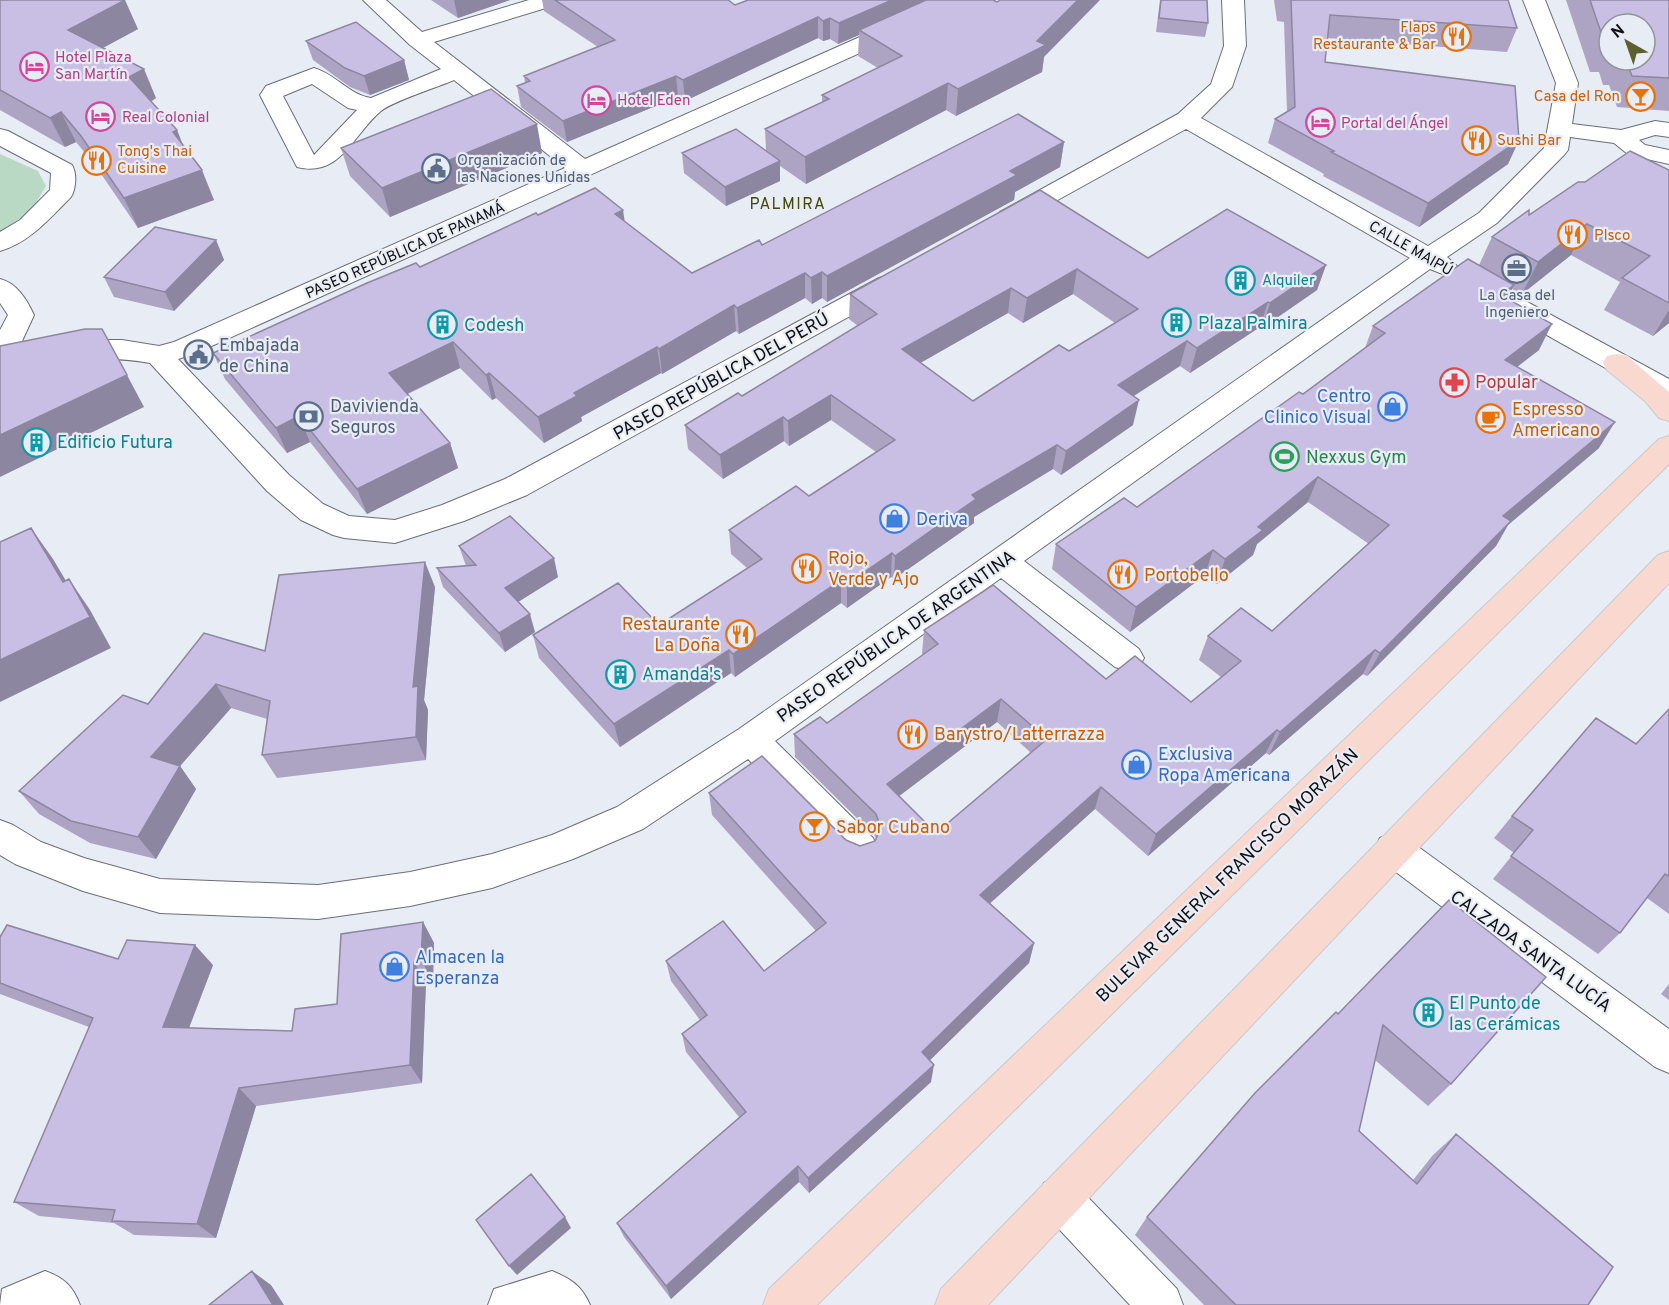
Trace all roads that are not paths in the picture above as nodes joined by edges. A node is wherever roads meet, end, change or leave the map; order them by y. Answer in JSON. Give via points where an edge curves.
{"nodes":[{"id":1,"x":374,"y":0,"type":"edge"},
{"id":2,"x":552,"y":0,"type":"edge"},
{"id":3,"x":960,"y":0,"type":"edge"},
{"id":4,"x":1233,"y":0,"type":"edge"},
{"id":5,"x":1534,"y":0,"type":"edge"},
{"id":6,"x":418,"y":40,"type":"junction"},
{"id":7,"x":456,"y":71,"type":"junction"},
{"id":8,"x":374,"y":105,"type":"dead end"},
{"id":9,"x":1186,"y":120,"type":"junction"},
{"id":10,"x":1560,"y":129,"type":"junction"},
{"id":11,"x":1669,"y":130,"type":"edge"},
{"id":12,"x":0,"y":136,"type":"edge"},
{"id":13,"x":1621,"y":136,"type":"junction"},
{"id":14,"x":1669,"y":157,"type":"edge"},
{"id":15,"x":583,"y":170,"type":"junction"},
{"id":16,"x":987,"y":229,"type":"edge"},
{"id":17,"x":0,"y":243,"type":"edge"},
{"id":18,"x":1428,"y":258,"type":"junction"},
{"id":19,"x":914,"y":269,"type":"edge"},
{"id":20,"x":1466,"y":279,"type":"edge"},
{"id":21,"x":0,"y":287,"type":"edge"},
{"id":22,"x":1495,"y":295,"type":"edge"},
{"id":23,"x":159,"y":355,"type":"junction"},
{"id":24,"x":0,"y":358,"type":"edge"},
{"id":25,"x":1617,"y":363,"type":"junction"},
{"id":26,"x":0,"y":364,"type":"edge"},
{"id":27,"x":1669,"y":391,"type":"edge"},
{"id":28,"x":1669,"y":411,"type":"edge"},
{"id":29,"x":1668,"y":442,"type":"edge"},
{"id":30,"x":1001,"y":561,"type":"junction"},
{"id":31,"x":1664,"y":575,"type":"edge"},
{"id":32,"x":1127,"y":658,"type":"dead end"},
{"id":33,"x":751,"y":739,"type":"junction"},
{"id":34,"x":0,"y":836,"type":"edge"},
{"id":35,"x":860,"y":849,"type":"edge"},
{"id":36,"x":1393,"y":849,"type":"junction"},
{"id":37,"x":1669,"y":1053,"type":"edge"},
{"id":38,"x":1059,"y":1198,"type":"junction"},
{"id":39,"x":18,"y":1305,"type":"edge"},
{"id":40,"x":57,"y":1305,"type":"edge"},
{"id":41,"x":510,"y":1305,"type":"edge"},
{"id":42,"x":568,"y":1305,"type":"edge"},
{"id":43,"x":785,"y":1305,"type":"edge"},
{"id":44,"x":957,"y":1305,"type":"edge"},
{"id":45,"x":1161,"y":1305,"type":"edge"}],
"edges":[{"from":1,"to":6,"type":"street"},
{"from":2,"to":6,"type":"street"},
{"from":3,"to":15,"type":"street","name":"PASEO REPÚBLICA DE PANAMÁ"},
{"from":4,"to":9,"type":"street","via":[[1235,46],[1221,87]]},
{"from":5,"to":10,"type":"street","name":"PASEO REPÚBLICA DE ARGENTINA","via":[[1567,83]]},
{"from":6,"to":7,"type":"street"},
{"from":7,"to":8,"type":"street"},
{"from":7,"to":15,"type":"street"},
{"from":9,"to":16,"type":"street"},
{"from":9,"to":18,"type":"street","name":"CALLE MAIPÚ"},
{"from":10,"to":13,"type":"street"},
{"from":10,"to":18,"type":"street","name":"PASEO REPÚBLICA DE ARGENTINA","via":[[1556,150],[1488,218]]},
{"from":11,"to":13,"type":"street","via":[[1655,128]]},
{"from":12,"to":17,"type":"street","via":[[63,170],[62,192],[29,225]]},
{"from":13,"to":14,"type":"street","via":[[1637,150]]},
{"from":15,"to":23,"type":"street","name":"PASEO REPÚBLICA DE PANAMÁ","via":[[221,333]]},
{"from":18,"to":20,"type":"street","name":"CALLE MAIPÚ"},
{"from":18,"to":30,"type":"street","name":"PASEO REPÚBLICA DE ARGENTINA"},
{"from":19,"to":23,"type":"street","name":"PASEO REPÚBLICA DEL PERÚ","via":[[516,487],[395,532],[344,527],[312,512],[278,483]]},
{"from":21,"to":24,"type":"street","via":[[21,315]]},
{"from":22,"to":25,"type":"street"},
{"from":23,"to":26,"type":"street","name":"PASEO REPÚBLICA DE PANAMÁ","via":[[122,349],[83,349]]},
{"from":25,"to":27,"type":"street"},
{"from":25,"to":28,"type":"main road"},
{"from":29,"to":43,"type":"main road","name":"BULEVAR GENERAL FRANCISCO MORAZÁN"},
{"from":30,"to":32,"type":"street"},
{"from":30,"to":33,"type":"street","name":"PASEO REPÚBLICA DE ARGENTINA"},
{"from":31,"to":36,"type":"main road"},
{"from":33,"to":34,"type":"street","name":"PASEO REPÚBLICA DE ARGENTINA","via":[[630,818],[560,848],[492,871],[318,902],[160,896],[83,874],[28,853]]},
{"from":33,"to":35,"type":"street"},
{"from":36,"to":37,"type":"street","name":"CALZADA SANTA LUCÍA"},
{"from":36,"to":38,"type":"main road"},
{"from":38,"to":44,"type":"main road"},
{"from":38,"to":45,"type":"street"},
{"from":39,"to":40,"type":"street","via":[[45,1293]]},
{"from":41,"to":42,"type":"street","via":[[552,1293]]}]}
